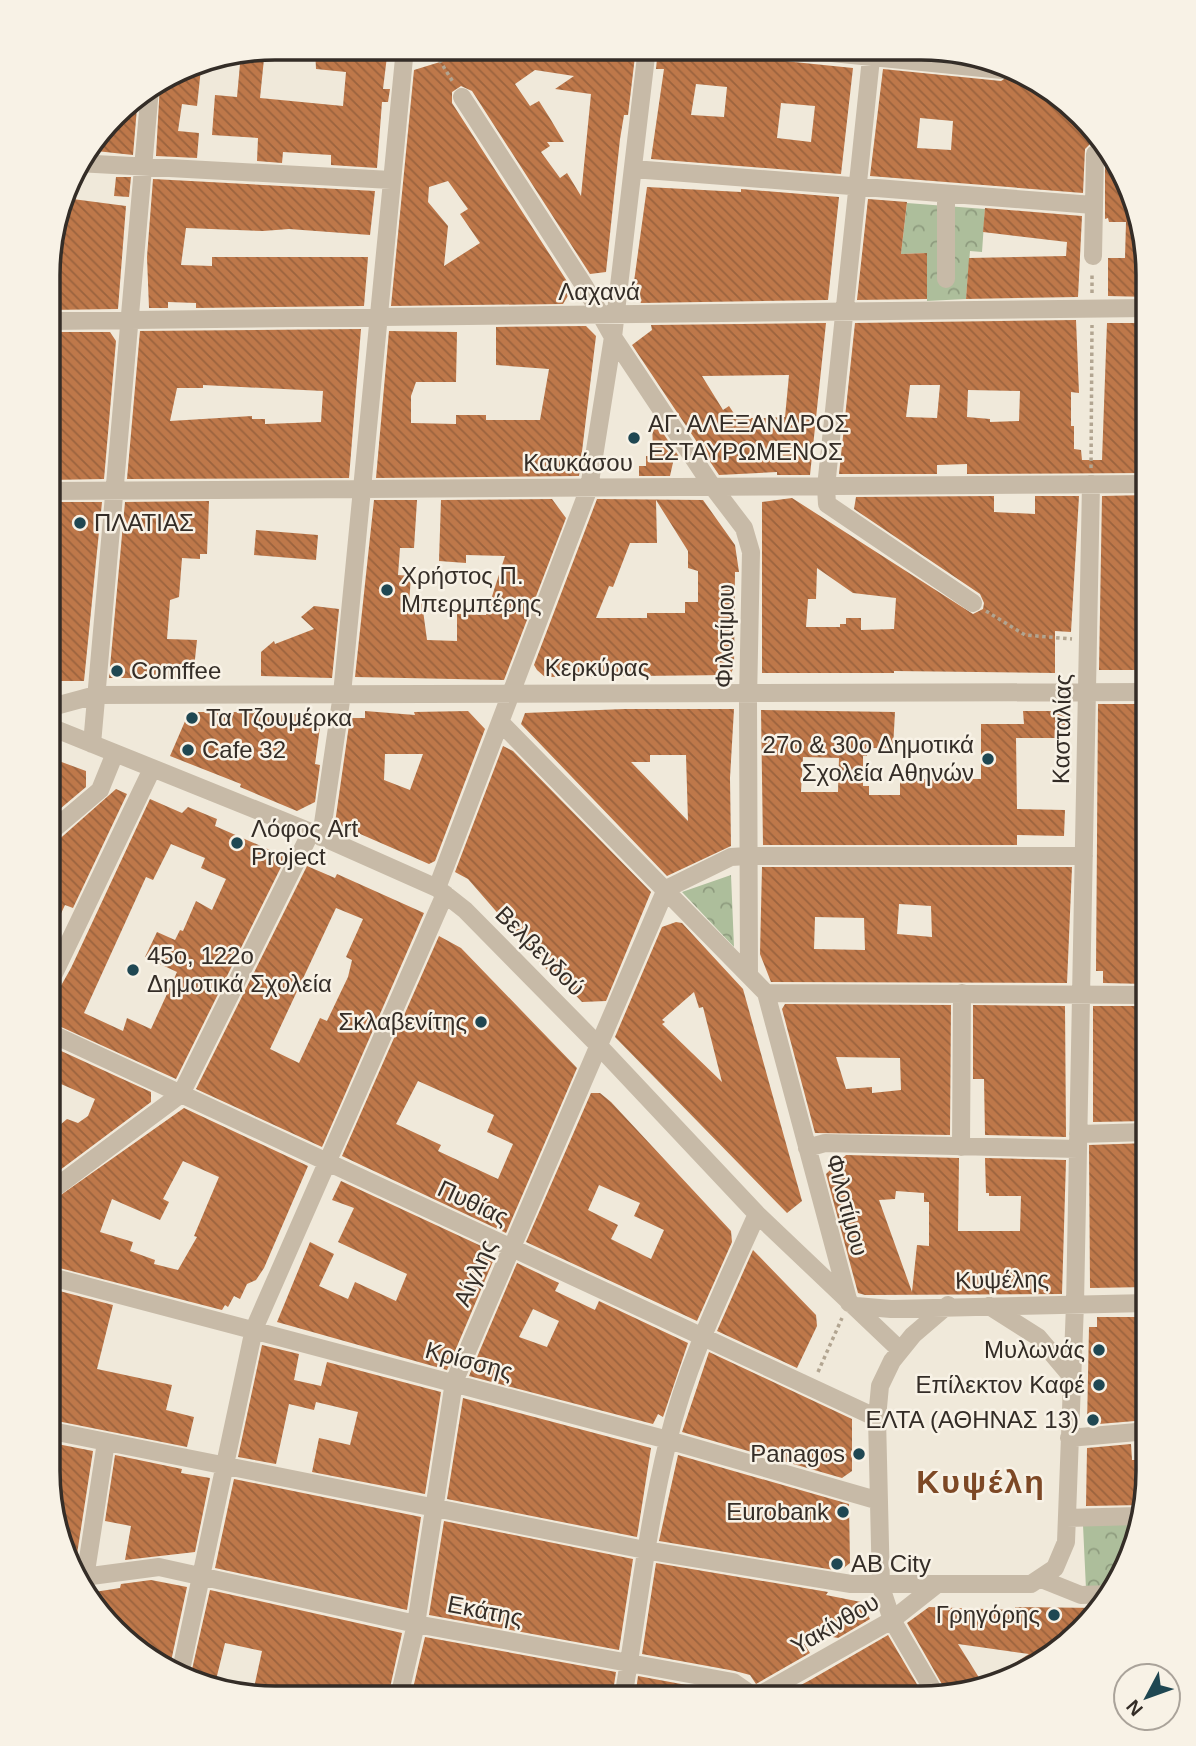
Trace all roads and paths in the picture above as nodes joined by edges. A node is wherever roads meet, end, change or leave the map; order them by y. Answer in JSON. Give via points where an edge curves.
{"nodes":[{"id":1,"x":404,"y":60,"type":"edge"},
{"id":2,"x":440,"y":60,"type":"edge"},
{"id":3,"x":646,"y":60,"type":"edge"},
{"id":4,"x":870,"y":60,"type":"edge"},
{"id":5,"x":926,"y":60,"type":"edge"},
{"id":6,"x":974,"y":66,"type":"edge"},
{"id":7,"x":463,"y":97,"type":"joint"},
{"id":8,"x":149,"y":101,"type":"edge"},
{"id":9,"x":1095,"y":154,"type":"dead end"},
{"id":10,"x":90,"y":164,"type":"edge"},
{"id":11,"x":141,"y":166,"type":"junction"},
{"id":12,"x":633,"y":169,"type":"junction"},
{"id":13,"x":391,"y":180,"type":"junction"},
{"id":14,"x":857,"y":189,"type":"junction"},
{"id":15,"x":946,"y":195,"type":"junction"},
{"id":16,"x":1093,"y":205,"type":"junction"},
{"id":17,"x":1093,"y":256,"type":"joint"},
{"id":18,"x":946,"y":279,"type":"dead end"},
{"id":19,"x":1136,"y":308,"type":"edge"},
{"id":20,"x":1092,"y":310,"type":"junction"},
{"id":21,"x":844,"y":312,"type":"junction"},
{"id":22,"x":609,"y":316,"type":"junction"},
{"id":23,"x":377,"y":319,"type":"junction"},
{"id":24,"x":60,"y":321,"type":"edge"},
{"id":25,"x":128,"y":321,"type":"junction"},
{"id":26,"x":613,"y":337,"type":"junction"},
{"id":27,"x":1091,"y":484,"type":"junction"},
{"id":28,"x":1136,"y":484,"type":"edge"},
{"id":29,"x":712,"y":486,"type":"junction"},
{"id":30,"x":825,"y":487,"type":"junction"},
{"id":31,"x":589,"y":488,"type":"junction"},
{"id":32,"x":360,"y":489,"type":"junction"},
{"id":33,"x":114,"y":490,"type":"junction"},
{"id":34,"x":60,"y":491,"type":"edge"},
{"id":35,"x":973,"y":603,"type":"joint"},
{"id":36,"x":1088,"y":639,"type":"junction"},
{"id":37,"x":748,"y":692,"type":"junction"},
{"id":38,"x":1087,"y":692,"type":"junction"},
{"id":39,"x":1136,"y":692,"type":"edge"},
{"id":40,"x":342,"y":694,"type":"junction"},
{"id":41,"x":512,"y":694,"type":"junction"},
{"id":42,"x":96,"y":695,"type":"junction"},
{"id":43,"x":60,"y":705,"type":"edge"},
{"id":44,"x":501,"y":723,"type":"junction"},
{"id":45,"x":60,"y":731,"type":"edge"},
{"id":46,"x":92,"y":744,"type":"junction"},
{"id":47,"x":115,"y":753,"type":"junction"},
{"id":48,"x":152,"y":769,"type":"junction"},
{"id":49,"x":60,"y":824,"type":"edge"},
{"id":50,"x":316,"y":834,"type":"junction"},
{"id":51,"x":747,"y":856,"type":"junction"},
{"id":52,"x":1084,"y":856,"type":"junction"},
{"id":53,"x":666,"y":889,"type":"junction"},
{"id":54,"x":441,"y":891,"type":"junction"},
{"id":55,"x":60,"y":961,"type":"edge"},
{"id":56,"x":749,"y":975,"type":"junction"},
{"id":57,"x":766,"y":993,"type":"junction"},
{"id":58,"x":962,"y":993,"type":"junction"},
{"id":59,"x":1081,"y":995,"type":"junction"},
{"id":60,"x":1136,"y":995,"type":"edge"},
{"id":61,"x":60,"y":1038,"type":"edge"},
{"id":62,"x":598,"y":1045,"type":"junction"},
{"id":63,"x":181,"y":1094,"type":"junction"},
{"id":64,"x":1136,"y":1134,"type":"edge"},
{"id":65,"x":1078,"y":1142,"type":"junction"},
{"id":66,"x":807,"y":1147,"type":"junction"},
{"id":67,"x":961,"y":1147,"type":"junction"},
{"id":68,"x":328,"y":1162,"type":"junction"},
{"id":69,"x":60,"y":1184,"type":"edge"},
{"id":70,"x":757,"y":1214,"type":"junction"},
{"id":71,"x":513,"y":1249,"type":"junction"},
{"id":72,"x":60,"y":1279,"type":"edge"},
{"id":73,"x":1136,"y":1303,"type":"edge"},
{"id":74,"x":852,"y":1304,"type":"junction"},
{"id":75,"x":1075,"y":1304,"type":"junction"},
{"id":76,"x":948,"y":1306,"type":"junction"},
{"id":77,"x":989,"y":1306,"type":"junction"},
{"id":78,"x":254,"y":1329,"type":"junction"},
{"id":79,"x":702,"y":1337,"type":"junction"},
{"id":80,"x":901,"y":1350,"type":"junction"},
{"id":81,"x":1070,"y":1376,"type":"junction"},
{"id":82,"x":454,"y":1382,"type":"junction"},
{"id":83,"x":811,"y":1386,"type":"junction"},
{"id":84,"x":877,"y":1418,"type":"junction"},
{"id":85,"x":1136,"y":1431,"type":"edge"},
{"id":86,"x":60,"y":1432,"type":"edge"},
{"id":87,"x":1069,"y":1438,"type":"junction"},
{"id":88,"x":668,"y":1440,"type":"junction"},
{"id":89,"x":106,"y":1441,"type":"junction"},
{"id":90,"x":225,"y":1466,"type":"junction"},
{"id":91,"x":876,"y":1500,"type":"junction"},
{"id":92,"x":434,"y":1507,"type":"junction"},
{"id":93,"x":1131,"y":1516,"type":"edge"},
{"id":94,"x":1067,"y":1518,"type":"junction"},
{"id":95,"x":645,"y":1550,"type":"junction"},
{"id":96,"x":82,"y":1566,"type":"edge"},
{"id":97,"x":202,"y":1575,"type":"junction"},
{"id":98,"x":88,"y":1577,"type":"edge"},
{"id":99,"x":1041,"y":1579,"type":"junction"},
{"id":100,"x":881,"y":1587,"type":"junction"},
{"id":101,"x":935,"y":1587,"type":"junction"},
{"id":102,"x":1097,"y":1594,"type":"edge"},
{"id":103,"x":892,"y":1620,"type":"junction"},
{"id":104,"x":416,"y":1624,"type":"junction"},
{"id":105,"x":629,"y":1663,"type":"junction"},
{"id":106,"x":182,"y":1665,"type":"edge"},
{"id":107,"x":402,"y":1686,"type":"edge"},
{"id":108,"x":624,"y":1686,"type":"edge"},
{"id":109,"x":739,"y":1686,"type":"edge"},
{"id":110,"x":777,"y":1686,"type":"edge"},
{"id":111,"x":931,"y":1686,"type":"edge"}],
"edges":[{"from":1,"to":13,"type":"street"},
{"from":2,"to":7,"type":"path"},
{"from":3,"to":12,"type":"street"},
{"from":4,"to":14,"type":"street"},
{"from":5,"to":6,"type":"street"},
{"from":7,"to":22,"type":"street"},
{"from":8,"to":11,"type":"street"},
{"from":9,"to":16,"type":"street"},
{"from":10,"to":11,"type":"street"},
{"from":11,"to":13,"type":"street"},
{"from":11,"to":25,"type":"street"},
{"from":12,"to":14,"type":"street"},
{"from":12,"to":22,"type":"street"},
{"from":13,"to":23,"type":"street"},
{"from":14,"to":15,"type":"street"},
{"from":14,"to":21,"type":"street"},
{"from":15,"to":16,"type":"street"},
{"from":15,"to":18,"type":"street"},
{"from":16,"to":17,"type":"street"},
{"from":17,"to":20,"type":"path"},
{"from":19,"to":20,"type":"street","name":"Λαχανά"},
{"from":20,"to":21,"type":"street","name":"Λαχανά"},
{"from":20,"to":27,"type":"path"},
{"from":21,"to":22,"type":"street","name":"Λαχανά"},
{"from":21,"to":30,"type":"street"},
{"from":22,"to":23,"type":"street","name":"Λαχανά"},
{"from":22,"to":26,"type":"street"},
{"from":23,"to":25,"type":"street","name":"Λαχανά"},
{"from":23,"to":32,"type":"street"},
{"from":24,"to":25,"type":"street","name":"Λαχανά"},
{"from":25,"to":33,"type":"street"},
{"from":26,"to":29,"type":"street","name":"Φιλοτίμου"},
{"from":26,"to":31,"type":"street"},
{"from":27,"to":28,"type":"street","name":"Καυκάσου"},
{"from":27,"to":30,"type":"street","name":"Καυκάσου"},
{"from":27,"to":36,"type":"street","name":"Κασταλίας"},
{"from":29,"to":30,"type":"street","name":"Καυκάσου"},
{"from":29,"to":31,"type":"street","name":"Καυκάσου"},
{"from":29,"to":37,"type":"street","name":"Φιλοτίμου","via":[[744,528],[751,552]]},
{"from":30,"to":35,"type":"street","via":[[827,504],[837,513]]},
{"from":31,"to":32,"type":"street","name":"Καυκάσου"},
{"from":31,"to":41,"type":"street"},
{"from":32,"to":33,"type":"street","name":"Καυκάσου"},
{"from":32,"to":40,"type":"street"},
{"from":33,"to":34,"type":"street","name":"Καυκάσου"},
{"from":33,"to":42,"type":"street"},
{"from":35,"to":36,"type":"path","via":[[1025,635]]},
{"from":36,"to":38,"type":"street","name":"Κασταλίας"},
{"from":37,"to":38,"type":"street","name":"Κερκύρας"},
{"from":37,"to":41,"type":"street","name":"Κερκύρας"},
{"from":37,"to":51,"type":"street","name":"Φιλοτίμου"},
{"from":38,"to":39,"type":"street","name":"Κερκύρας"},
{"from":38,"to":52,"type":"street","name":"Κασταλίας"},
{"from":40,"to":41,"type":"street","name":"Κερκύρας"},
{"from":40,"to":42,"type":"street","name":"Κερκύρας"},
{"from":40,"to":50,"type":"street"},
{"from":41,"to":44,"type":"street"},
{"from":42,"to":43,"type":"street","name":"Κερκύρας"},
{"from":42,"to":46,"type":"street"},
{"from":44,"to":53,"type":"street"},
{"from":44,"to":54,"type":"street"},
{"from":45,"to":46,"type":"street","name":"Βελβενδού"},
{"from":46,"to":47,"type":"street","name":"Βελβενδού"},
{"from":47,"to":48,"type":"street","name":"Βελβενδού"},
{"from":47,"to":49,"type":"street","via":[[100,790]]},
{"from":48,"to":50,"type":"street","name":"Βελβενδού"},
{"from":48,"to":55,"type":"street"},
{"from":50,"to":54,"type":"street","name":"Βελβενδού"},
{"from":50,"to":63,"type":"street"},
{"from":51,"to":52,"type":"street"},
{"from":51,"to":53,"type":"street","via":[[731,858]]},
{"from":51,"to":56,"type":"street","name":"Φιλοτίμου"},
{"from":52,"to":59,"type":"street","name":"Κασταλίας"},
{"from":53,"to":56,"type":"street"},
{"from":53,"to":62,"type":"street","name":"Αίγλης"},
{"from":54,"to":62,"type":"street","name":"Βελβενδού"},
{"from":54,"to":68,"type":"street"},
{"from":56,"to":57,"type":"street","name":"Φιλοτίμου"},
{"from":57,"to":58,"type":"street"},
{"from":57,"to":66,"type":"street","name":"Φιλοτίμου"},
{"from":58,"to":59,"type":"street"},
{"from":58,"to":67,"type":"street"},
{"from":59,"to":60,"type":"street"},
{"from":59,"to":65,"type":"street","name":"Κασταλίας"},
{"from":61,"to":63,"type":"street","name":"Πυθίας"},
{"from":62,"to":70,"type":"street","name":"Βελβενδού"},
{"from":62,"to":71,"type":"street","name":"Αίγλης"},
{"from":63,"to":68,"type":"street","name":"Πυθίας"},
{"from":63,"to":69,"type":"street"},
{"from":64,"to":65,"type":"street"},
{"from":65,"to":67,"type":"street"},
{"from":65,"to":75,"type":"street","name":"Κασταλίας"},
{"from":66,"to":67,"type":"street","via":[[825,1143]]},
{"from":66,"to":74,"type":"street","name":"Φιλοτίμου"},
{"from":68,"to":71,"type":"street","name":"Πυθίας"},
{"from":68,"to":78,"type":"street"},
{"from":70,"to":74,"type":"street","name":"Βελβενδού"},
{"from":70,"to":79,"type":"street"},
{"from":71,"to":79,"type":"street","name":"Πυθίας"},
{"from":71,"to":82,"type":"street","name":"Αίγλης"},
{"from":72,"to":78,"type":"street","name":"Κρίσσης"},
{"from":73,"to":75,"type":"street","name":"Κυψέλης"},
{"from":74,"to":76,"type":"street","name":"Κυψέλης","via":[[891,1309]]},
{"from":74,"to":80,"type":"street","name":"Βελβενδού"},
{"from":74,"to":83,"type":"path"},
{"from":75,"to":77,"type":"street","name":"Κυψέλης"},
{"from":75,"to":81,"type":"street","name":"Κασταλίας"},
{"from":76,"to":77,"type":"street","name":"Κυψέλης"},
{"from":76,"to":80,"type":"street"},
{"from":77,"to":81,"type":"street","via":[[1038,1337]]},
{"from":78,"to":82,"type":"street","name":"Κρίσσης"},
{"from":78,"to":90,"type":"street"},
{"from":79,"to":83,"type":"street","name":"Πυθίας"},
{"from":79,"to":88,"type":"street"},
{"from":80,"to":84,"type":"street","via":[[880,1386]]},
{"from":81,"to":87,"type":"street","name":"Κασταλίας"},
{"from":82,"to":88,"type":"street","name":"Κρίσσης"},
{"from":82,"to":92,"type":"street","name":"Αίγλης"},
{"from":83,"to":84,"type":"street","name":"Πυθίας"},
{"from":84,"to":91,"type":"street"},
{"from":85,"to":87,"type":"street"},
{"from":86,"to":89,"type":"street"},
{"from":87,"to":94,"type":"street","name":"Κασταλίας"},
{"from":88,"to":91,"type":"street","name":"Κρίσσης"},
{"from":88,"to":95,"type":"street"},
{"from":89,"to":90,"type":"street"},
{"from":89,"to":96,"type":"street"},
{"from":90,"to":92,"type":"street"},
{"from":90,"to":97,"type":"street"},
{"from":91,"to":100,"type":"street"},
{"from":92,"to":95,"type":"street"},
{"from":92,"to":104,"type":"street","name":"Αίγλης"},
{"from":93,"to":94,"type":"street"},
{"from":94,"to":99,"type":"street","name":"Κασταλίας","via":[[1062,1555]]},
{"from":95,"to":100,"type":"street"},
{"from":95,"to":105,"type":"street"},
{"from":97,"to":98,"type":"street","name":"Εκάτης","via":[[159,1567]]},
{"from":97,"to":104,"type":"street","name":"Εκάτης"},
{"from":97,"to":106,"type":"street"},
{"from":99,"to":101,"type":"street","via":[[1023,1585]]},
{"from":99,"to":102,"type":"street","via":[[1081,1595]]},
{"from":100,"to":101,"type":"street"},
{"from":100,"to":103,"type":"street"},
{"from":101,"to":103,"type":"street","name":"Υακίνθου"},
{"from":103,"to":110,"type":"street","name":"Υακίνθου"},
{"from":103,"to":111,"type":"street"},
{"from":104,"to":105,"type":"street","name":"Εκάτης"},
{"from":104,"to":107,"type":"street","name":"Αίγλης"},
{"from":105,"to":108,"type":"street"},
{"from":105,"to":109,"type":"street","name":"Εκάτης"}]}
